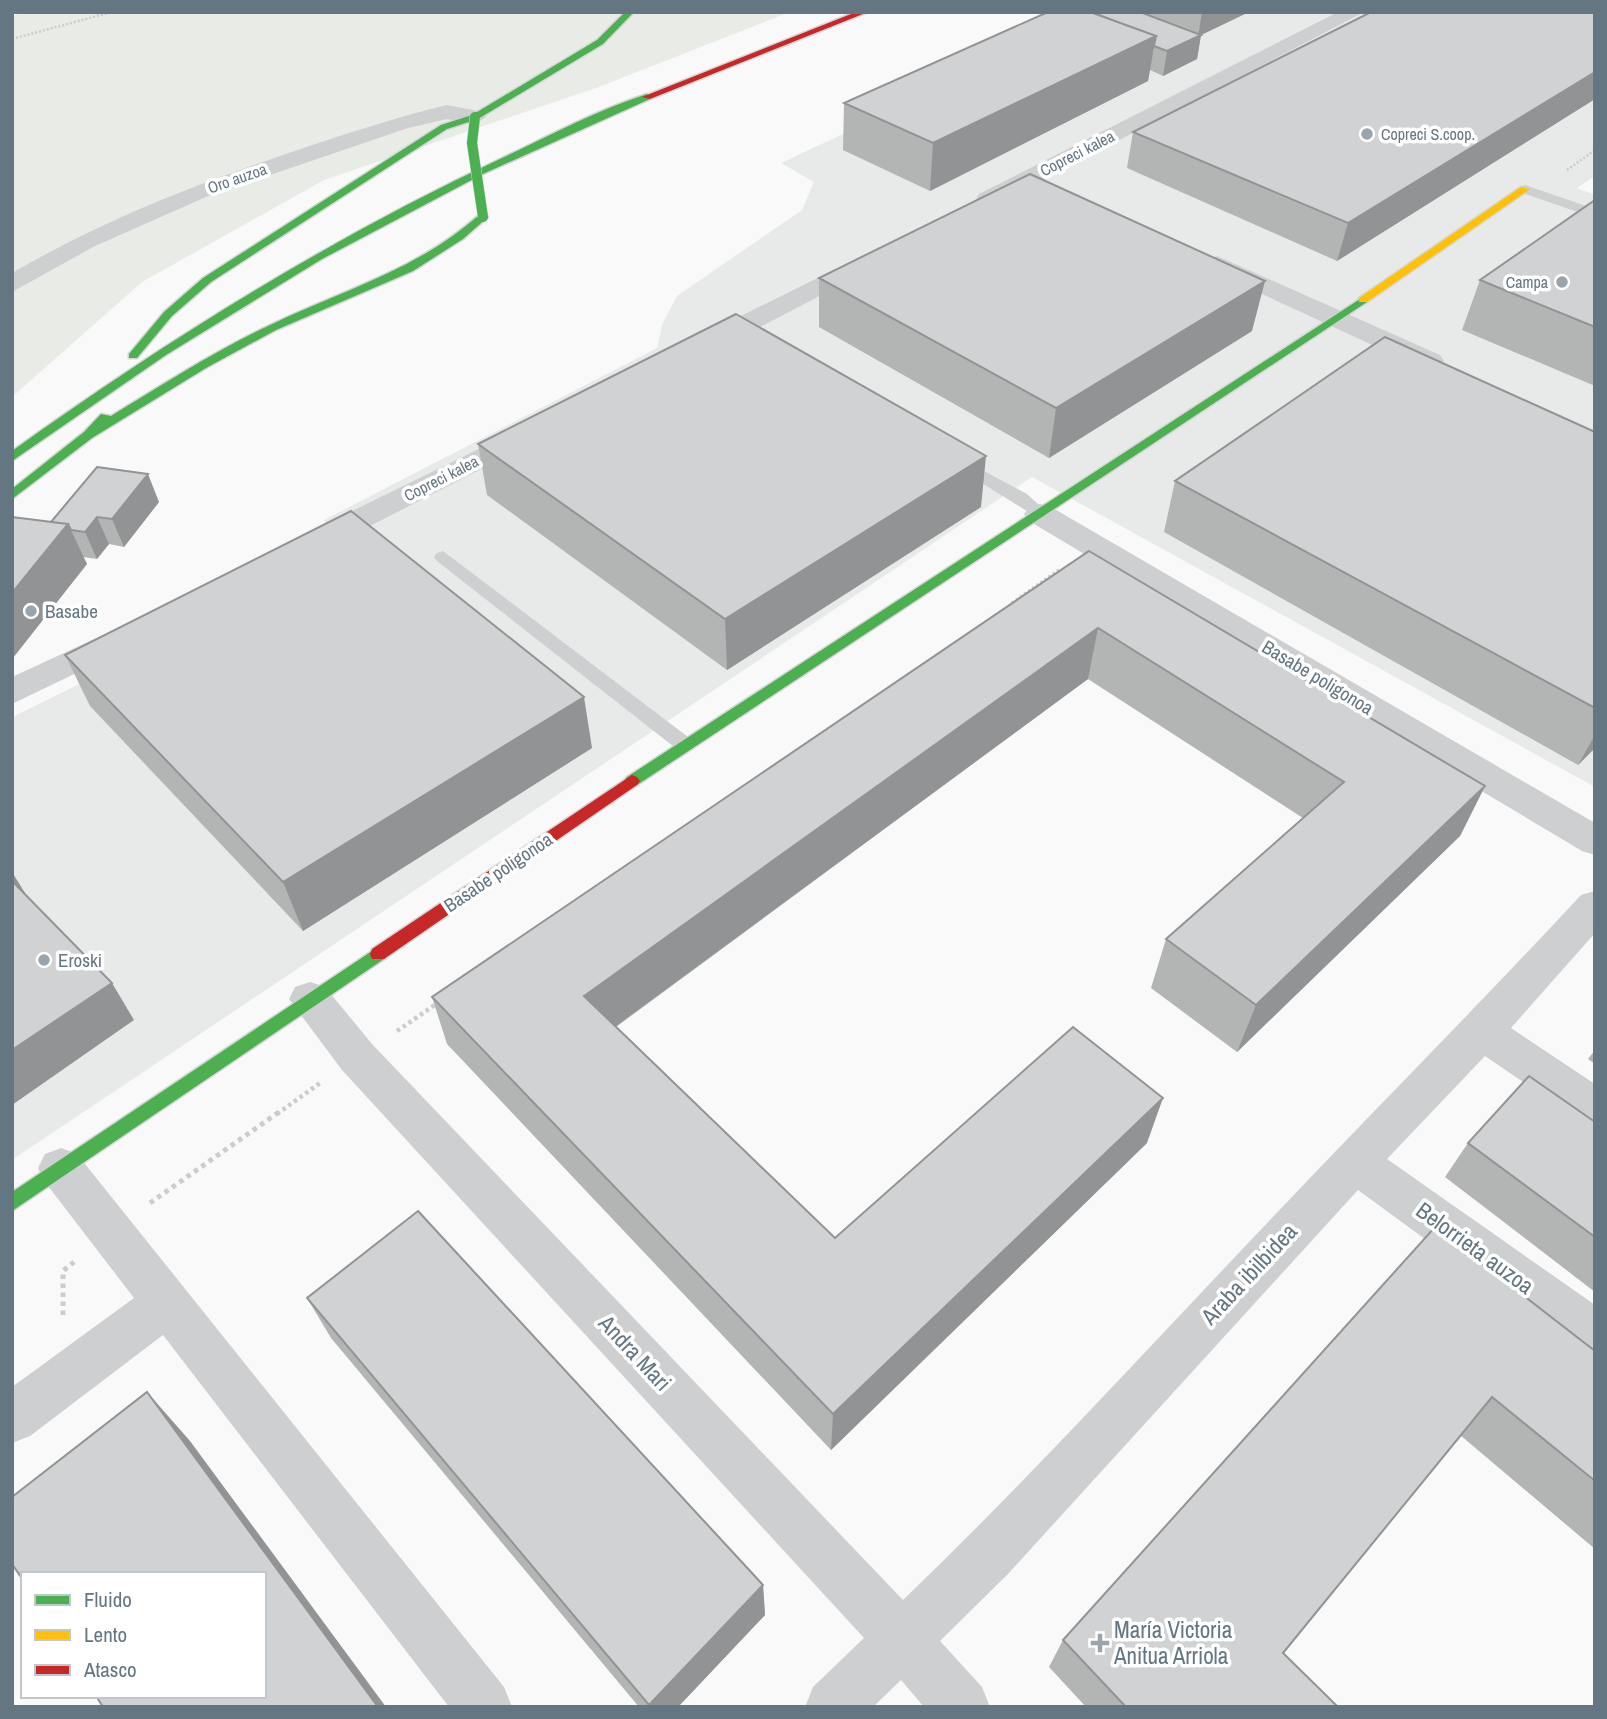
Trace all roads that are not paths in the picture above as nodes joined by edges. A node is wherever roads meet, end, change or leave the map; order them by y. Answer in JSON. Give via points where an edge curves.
{"nodes":[{"id":1,"x":629,"y":12,"type":"edge"},
{"id":2,"x":864,"y":12,"type":"edge"},
{"id":3,"x":1354,"y":12,"type":"edge"},
{"id":4,"x":475,"y":117,"type":"junction"},
{"id":5,"x":1028,"y":178,"type":"junction"},
{"id":6,"x":1525,"y":189,"type":"joint"},
{"id":7,"x":1053,"y":190,"type":"edge"},
{"id":8,"x":959,"y":214,"type":"edge"},
{"id":9,"x":1595,"y":214,"type":"edge"},
{"id":10,"x":890,"y":249,"type":"edge"},
{"id":11,"x":1192,"y":253,"type":"edge"},
{"id":12,"x":318,"y":257,"type":"junction"},
{"id":13,"x":12,"y":284,"type":"edge"},
{"id":14,"x":1336,"y":318,"type":"junction"},
{"id":15,"x":676,"y":359,"type":"edge"},
{"id":16,"x":1458,"y":373,"type":"edge"},
{"id":17,"x":108,"y":386,"type":"junction"},
{"id":18,"x":544,"y":426,"type":"edge"},
{"id":19,"x":88,"y":435,"type":"junction"},
{"id":20,"x":12,"y":457,"type":"edge"},
{"id":21,"x":950,"y":458,"type":"edge"},
{"id":22,"x":12,"y":495,"type":"edge"},
{"id":23,"x":1040,"y":514,"type":"junction"},
{"id":24,"x":289,"y":554,"type":"edge"},
{"id":25,"x":443,"y":557,"type":"dead end"},
{"id":26,"x":145,"y":626,"type":"edge"},
{"id":27,"x":12,"y":692,"type":"edge"},
{"id":28,"x":685,"y":745,"type":"junction"},
{"id":29,"x":1595,"y":841,"type":"edge"},
{"id":30,"x":1595,"y":906,"type":"edge"},
{"id":31,"x":310,"y":999,"type":"junction"},
{"id":32,"x":1482,"y":1031,"type":"junction"},
{"id":33,"x":1595,"y":1108,"type":"edge"},
{"id":34,"x":1355,"y":1162,"type":"junction"},
{"id":35,"x":61,"y":1168,"type":"junction"},
{"id":36,"x":12,"y":1203,"type":"edge"},
{"id":37,"x":166,"y":1304,"type":"junction"},
{"id":38,"x":1595,"y":1334,"type":"edge"},
{"id":39,"x":12,"y":1418,"type":"edge"},
{"id":40,"x":900,"y":1638,"type":"junction"},
{"id":41,"x":484,"y":1707,"type":"edge"},
{"id":42,"x":833,"y":1707,"type":"edge"},
{"id":43,"x":962,"y":1707,"type":"edge"}],
"edges":[{"from":1,"to":4,"type":"main road","via":[[589,50]]},
{"from":2,"to":12,"type":"main road","via":[[559,138]]},
{"from":3,"to":5,"type":"street","name":"Copreci kalea"},
{"from":4,"to":13,"type":"street","name":"Oro auzoa","via":[[447,112],[401,123],[209,188],[106,231]]},
{"from":4,"to":17,"type":"main road","via":[[444,127],[207,280],[168,314]]},
{"from":4,"to":19,"type":"main road","bridge":true,"via":[[468,148],[485,197],[483,217],[473,229],[439,254],[216,356]]},
{"from":5,"to":7,"type":"street"},
{"from":5,"to":8,"type":"street","name":"Copreci kalea"},
{"from":6,"to":9,"type":"lane"},
{"from":6,"to":14,"type":"main road","name":"Basabe poligonoa"},
{"from":10,"to":15,"type":"street"},
{"from":11,"to":14,"type":"street"},
{"from":12,"to":17,"type":"main road","via":[[241,300]]},
{"from":12,"to":19,"type":"main road","via":[[303,277],[279,296],[144,383]]},
{"from":14,"to":16,"type":"street"},
{"from":14,"to":23,"type":"main road","name":"Basabe poligonoa"},
{"from":17,"to":20,"type":"main road"},
{"from":18,"to":24,"type":"street","name":"Copreci kalea"},
{"from":19,"to":22,"type":"main road"},
{"from":21,"to":23,"type":"lane","name":"Basabe poligonoa","via":[[1021,498]]},
{"from":23,"to":28,"type":"main road","name":"Basabe poligonoa"},
{"from":23,"to":29,"type":"street","name":"Basabe poligonoa"},
{"from":25,"to":28,"type":"lane"},
{"from":26,"to":27,"type":"street"},
{"from":28,"to":31,"type":"main road","name":"Basabe poligonoa"},
{"from":30,"to":32,"type":"street","name":"Araba ibilbidea"},
{"from":31,"to":35,"type":"main road","name":"Basabe poligonoa"},
{"from":31,"to":40,"type":"street","name":"Andra Mari","via":[[357,1057]]},
{"from":32,"to":33,"type":"street"},
{"from":32,"to":34,"type":"street","name":"Araba ibilbidea"},
{"from":34,"to":38,"type":"street","name":"Belorrieta auzoa"},
{"from":34,"to":40,"type":"street","name":"Araba ibilbidea","via":[[988,1556]]},
{"from":35,"to":36,"type":"main road","name":"Basabe poligonoa"},
{"from":35,"to":37,"type":"street"},
{"from":37,"to":39,"type":"street"},
{"from":37,"to":41,"type":"street"},
{"from":40,"to":42,"type":"street","name":"Araba ibilbidea"},
{"from":40,"to":43,"type":"street","name":"Andra Mari"}]}
